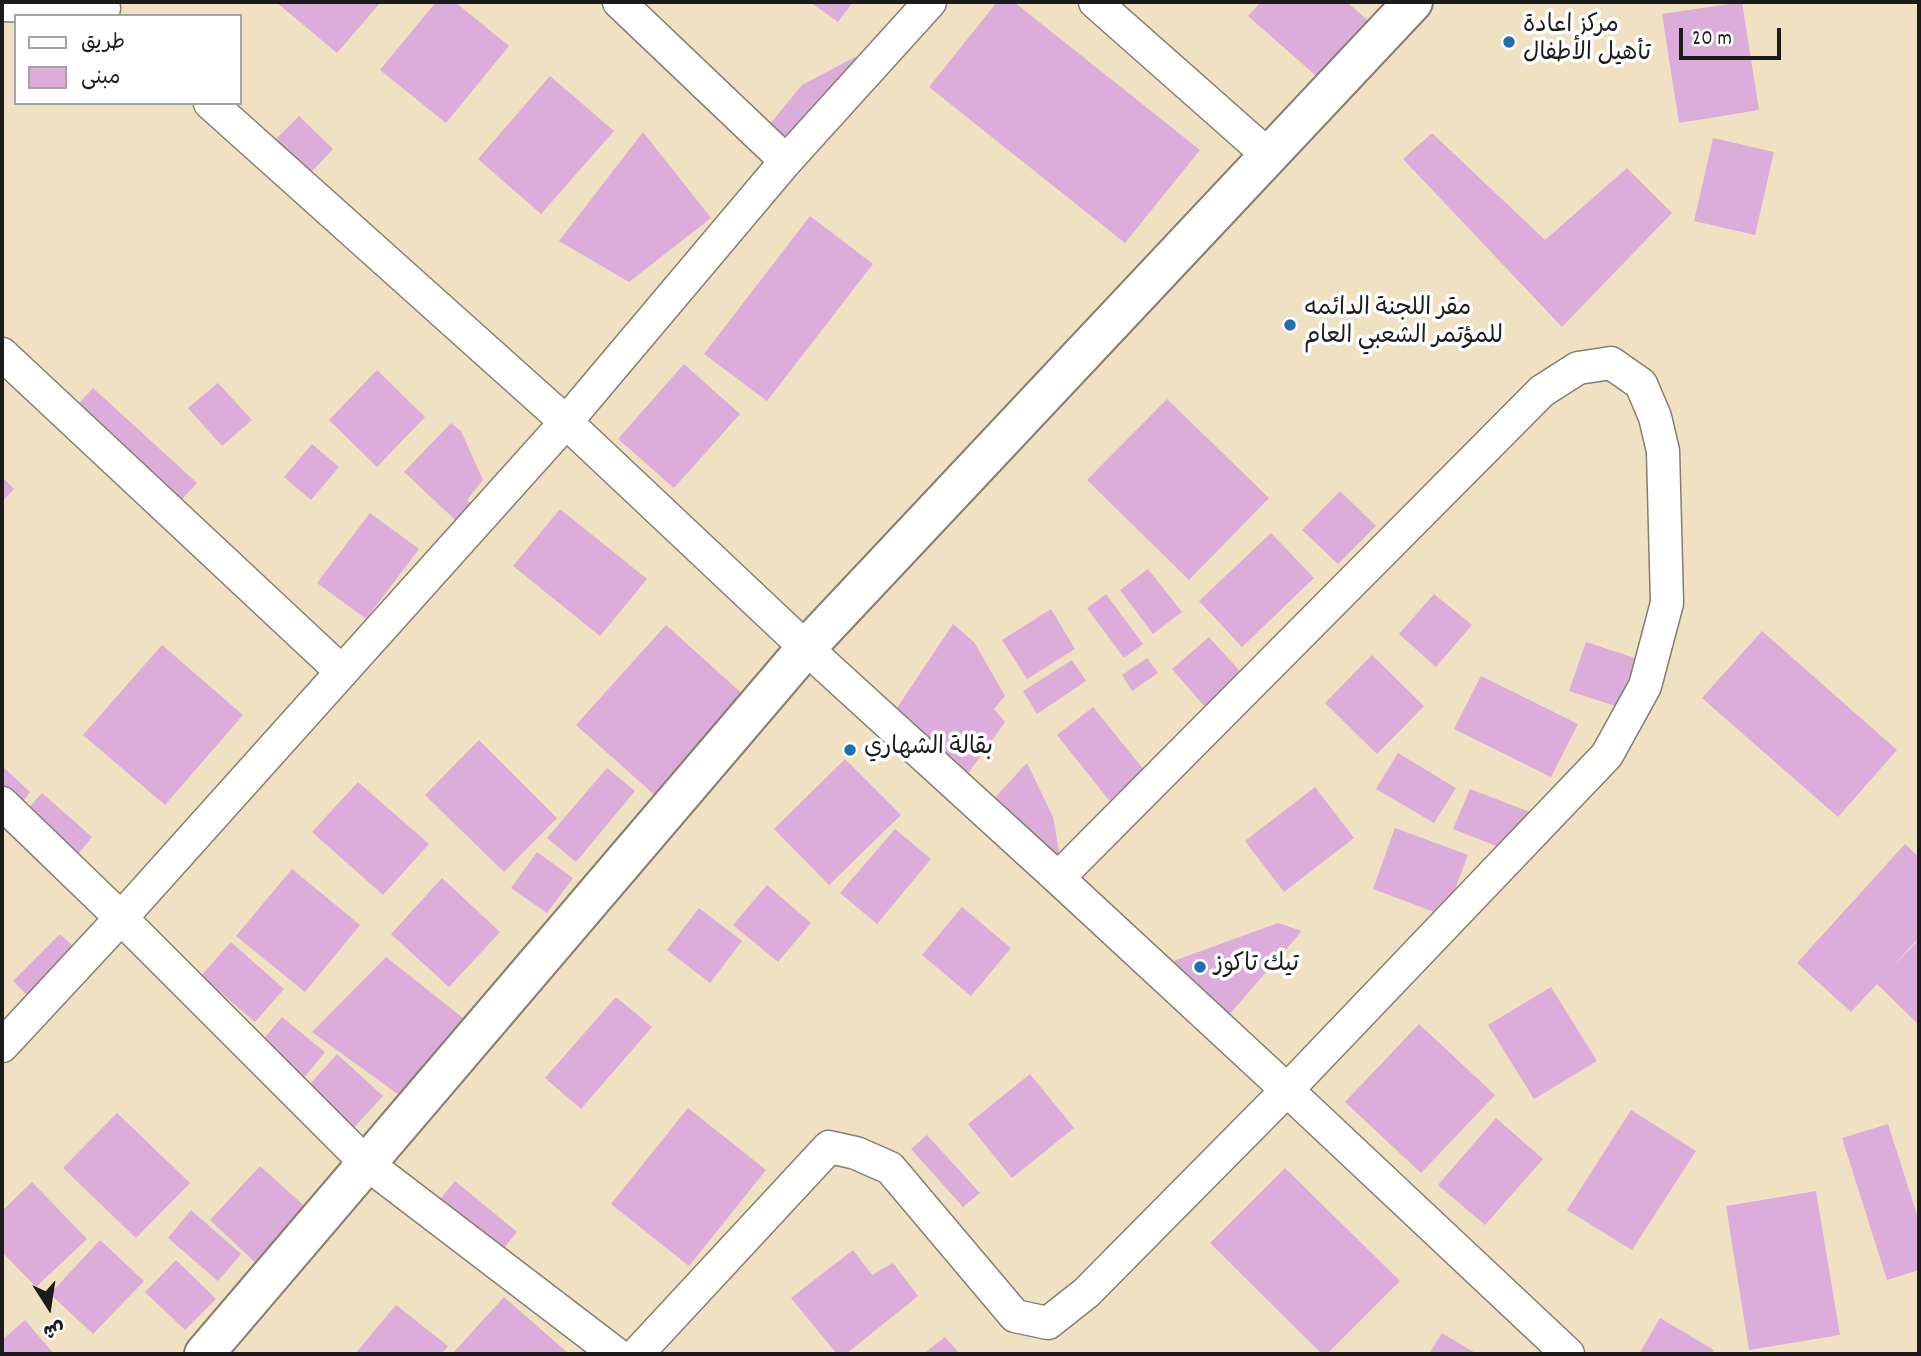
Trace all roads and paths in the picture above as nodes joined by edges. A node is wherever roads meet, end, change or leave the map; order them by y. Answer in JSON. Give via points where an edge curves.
{"nodes":[{"id":1,"x":619,"y":2,"type":"edge"},
{"id":2,"x":930,"y":2,"type":"edge"},
{"id":3,"x":1095,"y":2,"type":"edge"},
{"id":4,"x":1413,"y":2,"type":"edge"},
{"id":5,"x":2,"y":5,"type":"edge"},
{"id":6,"x":105,"y":8,"type":"edge"},
{"id":7,"x":212,"y":105,"type":"edge"},
{"id":8,"x":1268,"y":155,"type":"junction"},
{"id":9,"x":786,"y":161,"type":"junction"},
{"id":10,"x":2,"y":354,"type":"edge"},
{"id":11,"x":566,"y":422,"type":"junction"},
{"id":12,"x":806,"y":648,"type":"junction"},
{"id":13,"x":342,"y":672,"type":"junction"},
{"id":14,"x":2,"y":803,"type":"edge"},
{"id":15,"x":1058,"y":877,"type":"junction"},
{"id":16,"x":121,"y":918,"type":"junction"},
{"id":17,"x":2,"y":1046,"type":"edge"},
{"id":18,"x":1287,"y":1090,"type":"junction"},
{"id":19,"x":366,"y":1163,"type":"junction"},
{"id":20,"x":204,"y":1354,"type":"edge"},
{"id":21,"x":616,"y":1354,"type":"edge"},
{"id":22,"x":637,"y":1354,"type":"edge"},
{"id":23,"x":1568,"y":1354,"type":"edge"}],
"edges":[{"from":1,"to":9,"type":"street"},
{"from":2,"to":9,"type":"street"},
{"from":3,"to":8,"type":"street"},
{"from":4,"to":8,"type":"street"},
{"from":5,"to":6,"type":"street"},
{"from":7,"to":11,"type":"street"},
{"from":8,"to":12,"type":"street"},
{"from":9,"to":11,"type":"street"},
{"from":10,"to":13,"type":"street"},
{"from":11,"to":12,"type":"street"},
{"from":11,"to":13,"type":"street"},
{"from":12,"to":15,"type":"street"},
{"from":12,"to":19,"type":"street"},
{"from":13,"to":16,"type":"street"},
{"from":14,"to":16,"type":"street"},
{"from":15,"to":18,"type":"street"},
{"from":15,"to":18,"type":"street","via":[[1542,391],[1578,368],[1611,363],[1641,384],[1663,451],[1667,603],[1645,685],[1607,755]]},
{"from":16,"to":17,"type":"street"},
{"from":16,"to":19,"type":"street"},
{"from":18,"to":22,"type":"street","via":[[1086,1293],[1048,1323],[1015,1316],[890,1168],[829,1147]]},
{"from":18,"to":23,"type":"street"},
{"from":19,"to":20,"type":"street"},
{"from":19,"to":21,"type":"street"}]}
